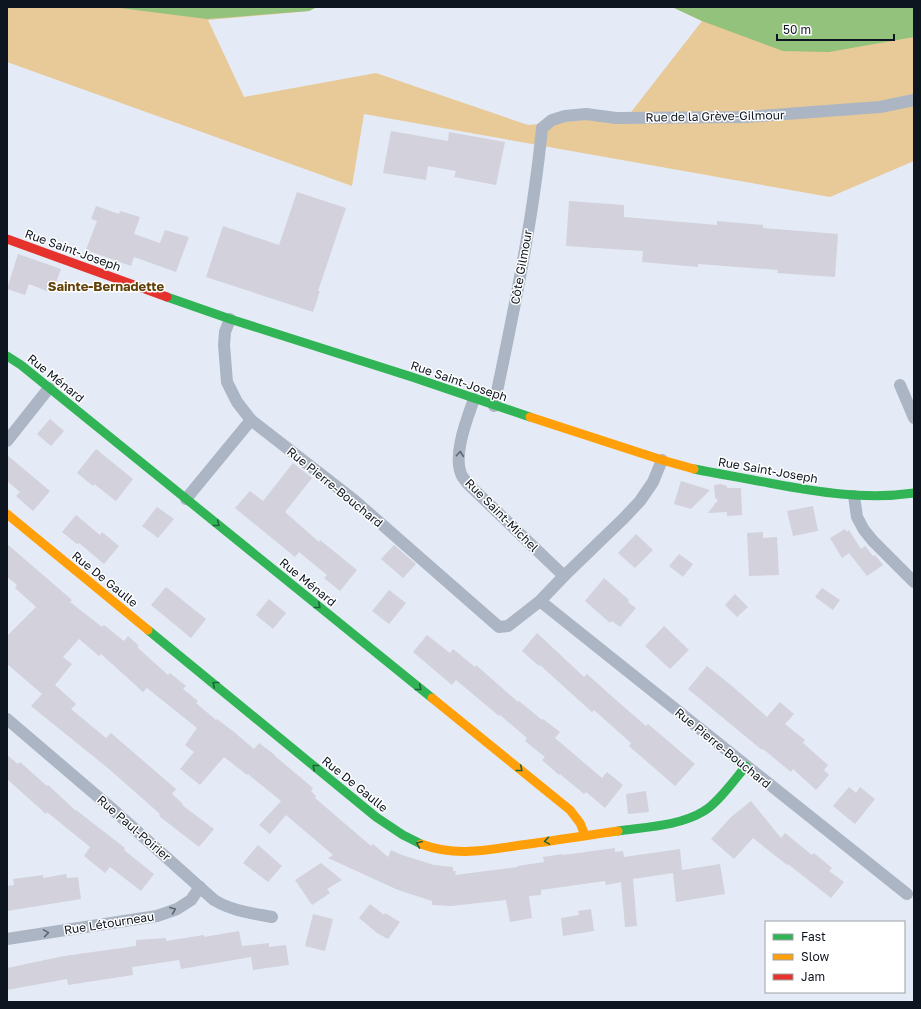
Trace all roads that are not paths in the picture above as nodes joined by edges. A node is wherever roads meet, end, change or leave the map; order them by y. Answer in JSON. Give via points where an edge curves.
{"nodes":[{"id":1,"x":914,"y":100,"type":"edge"},
{"id":2,"x":542,"y":128,"type":"joint"},
{"id":3,"x":7,"y":239,"type":"edge"},
{"id":4,"x":230,"y":319,"type":"junction"},
{"id":5,"x":7,"y":356,"type":"edge"},
{"id":6,"x":900,"y":385,"type":"dead end"},
{"id":7,"x":49,"y":388,"type":"junction"},
{"id":8,"x":474,"y":399,"type":"junction"},
{"id":9,"x":494,"y":406,"type":"junction"},
{"id":10,"x":914,"y":418,"type":"edge"},
{"id":11,"x":251,"y":420,"type":"junction"},
{"id":12,"x":7,"y":441,"type":"edge"},
{"id":13,"x":662,"y":460,"type":"junction"},
{"id":14,"x":914,"y":493,"type":"edge"},
{"id":15,"x":854,"y":496,"type":"junction"},
{"id":16,"x":186,"y":499,"type":"junction"},
{"id":17,"x":7,"y":514,"type":"edge"},
{"id":18,"x":564,"y":576,"type":"junction"},
{"id":19,"x":914,"y":582,"type":"edge"},
{"id":20,"x":540,"y":601,"type":"junction"},
{"id":21,"x":7,"y":719,"type":"edge"},
{"id":22,"x":746,"y":766,"type":"junction"},
{"id":23,"x":585,"y":835,"type":"junction"},
{"id":24,"x":200,"y":887,"type":"junction"},
{"id":25,"x":907,"y":894,"type":"dead end"},
{"id":26,"x":272,"y":917,"type":"dead end"},
{"id":27,"x":7,"y":939,"type":"edge"}],
"edges":[{"from":1,"to":2,"type":"street","name":"Rue de la Grève-Gilmour","via":[[880,107],[746,117],[616,118],[586,114],[564,116],[552,120]]},
{"from":2,"to":9,"type":"street","name":"Côte Gilmour","via":[[524,260]]},
{"from":3,"to":4,"type":"street","name":"Rue Saint-Joseph"},
{"from":4,"to":8,"type":"street","name":"Rue Saint-Joseph"},
{"from":4,"to":11,"type":"street","name":"Rue Pierre-Bouchard","via":[[224,345],[227,382],[237,402]]},
{"from":5,"to":7,"type":"street","name":"Rue Ménard"},
{"from":6,"to":10,"type":"street"},
{"from":7,"to":12,"type":"street"},
{"from":7,"to":16,"type":"street","name":"Rue Ménard"},
{"from":8,"to":9,"type":"street","name":"Rue Saint-Joseph"},
{"from":18,"to":8,"type":"street","name":"Rue Saint-Michel","one_way":true,"via":[[462,476],[459,456],[464,427]]},
{"from":9,"to":13,"type":"street","name":"Rue Saint-Joseph"},
{"from":11,"to":16,"type":"street"},
{"from":11,"to":20,"type":"street","name":"Rue Pierre-Bouchard","via":[[354,500],[500,627],[508,626]]},
{"from":13,"to":15,"type":"street","name":"Rue Saint-Joseph","via":[[695,469]]},
{"from":13,"to":18,"type":"street","via":[[653,482],[640,501]]},
{"from":14,"to":15,"type":"street","name":"Rue Saint-Joseph"},
{"from":15,"to":19,"type":"street","via":[[857,517],[864,530]]},
{"from":16,"to":23,"type":"street","name":"Rue Ménard","one_way":true,"via":[[570,810]]},
{"from":23,"to":17,"type":"street","name":"Rue De Gaulle","one_way":true,"via":[[466,852],[429,849],[414,843],[376,817]]},
{"from":18,"to":20,"type":"street"},
{"from":20,"to":22,"type":"street","name":"Rue Pierre-Bouchard"},
{"from":21,"to":24,"type":"street","name":"Rue Paul-Poirier"},
{"from":22,"to":23,"type":"street","name":"Rue De Gaulle","via":[[705,811],[684,820]]},
{"from":22,"to":25,"type":"street","name":"Rue Pierre-Bouchard"},
{"from":24,"to":26,"type":"street","name":"Rue Paul-Poirier","via":[[226,907]]},
{"from":27,"to":24,"type":"street","name":"Rue Létourneau","one_way":true,"via":[[157,916],[177,909],[191,900]]}]}
